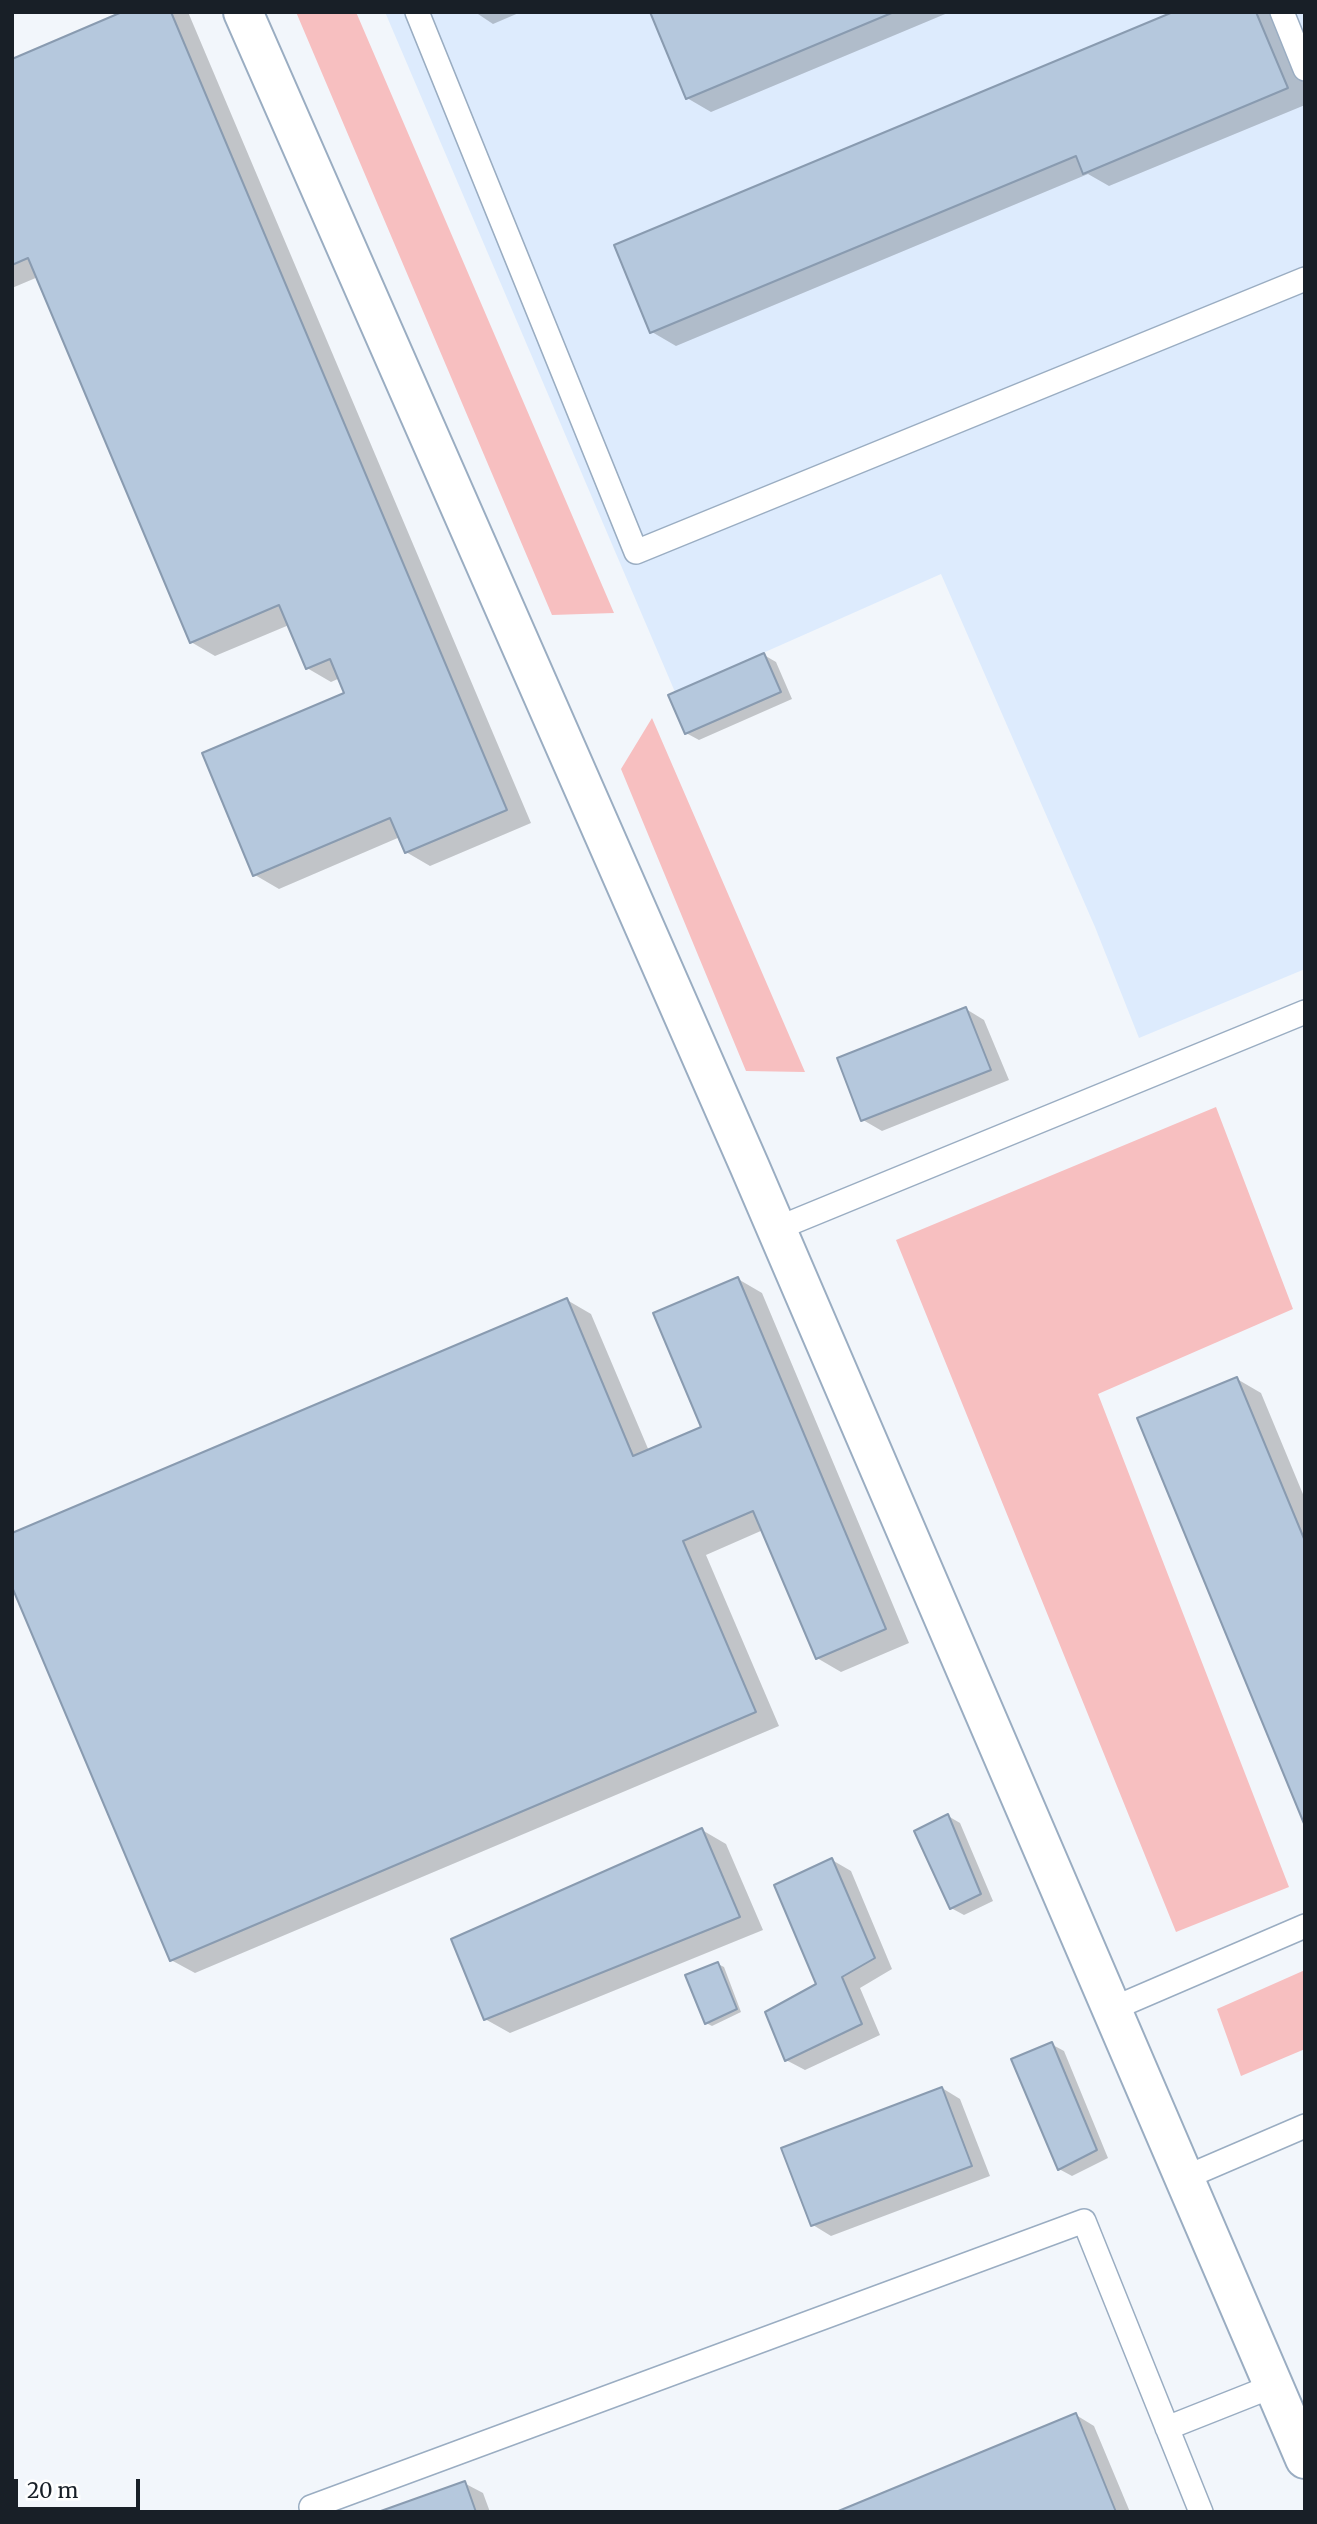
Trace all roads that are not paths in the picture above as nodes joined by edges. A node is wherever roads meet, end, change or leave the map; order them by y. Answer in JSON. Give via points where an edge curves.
{"nodes":[{"id":1,"x":243,"y":12,"type":"edge"},
{"id":2,"x":416,"y":12,"type":"edge"},
{"id":3,"x":1282,"y":12,"type":"edge"},
{"id":4,"x":1305,"y":69,"type":"edge"},
{"id":5,"x":1305,"y":279,"type":"edge"},
{"id":6,"x":1305,"y":1012,"type":"edge"},
{"id":7,"x":776,"y":1229,"type":"junction"},
{"id":8,"x":1305,"y":1926,"type":"edge"},
{"id":9,"x":1112,"y":2009,"type":"junction"},
{"id":10,"x":1305,"y":2126,"type":"edge"},
{"id":11,"x":1184,"y":2178,"type":"junction"},
{"id":12,"x":1273,"y":2386,"type":"junction"},
{"id":13,"x":1167,"y":2428,"type":"junction"},
{"id":14,"x":1305,"y":2459,"type":"edge"},
{"id":15,"x":311,"y":2507,"type":"dead end"},
{"id":16,"x":1201,"y":2512,"type":"edge"}],
"edges":[{"from":1,"to":7,"type":"street"},
{"from":2,"to":5,"type":"lane","via":[[636,552]]},
{"from":3,"to":4,"type":"lane"},
{"from":6,"to":7,"type":"lane"},
{"from":7,"to":9,"type":"street"},
{"from":8,"to":9,"type":"lane"},
{"from":9,"to":11,"type":"street"},
{"from":10,"to":11,"type":"lane"},
{"from":11,"to":12,"type":"street"},
{"from":12,"to":13,"type":"lane"},
{"from":12,"to":14,"type":"street"},
{"from":13,"to":15,"type":"lane","via":[[1084,2221]]},
{"from":13,"to":16,"type":"lane"}]}
